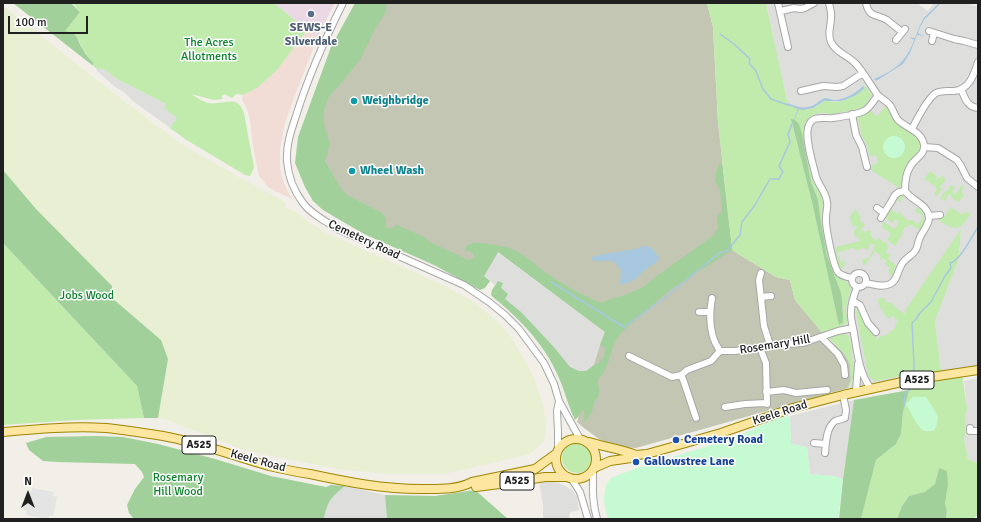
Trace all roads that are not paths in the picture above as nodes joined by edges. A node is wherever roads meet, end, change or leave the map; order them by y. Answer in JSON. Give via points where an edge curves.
{"nodes":[{"id":1,"x":343,"y":3,"type":"edge"},
{"id":2,"x":778,"y":3,"type":"edge"},
{"id":3,"x":814,"y":3,"type":"edge"},
{"id":4,"x":829,"y":3,"type":"edge"},
{"id":5,"x":866,"y":3,"type":"edge"},
{"id":6,"x":780,"y":11,"type":"junction"},
{"id":7,"x":793,"y":37,"type":"dead end"},
{"id":8,"x":786,"y":38,"type":"junction"},
{"id":9,"x":896,"y":40,"type":"dead end"},
{"id":10,"x":932,"y":41,"type":"dead end"},
{"id":11,"x":978,"y":45,"type":"edge"},
{"id":12,"x":788,"y":47,"type":"dead end"},
{"id":13,"x":978,"y":62,"type":"edge"},
{"id":14,"x":865,"y":75,"type":"junction"},
{"id":15,"x":961,"y":89,"type":"junction"},
{"id":16,"x":878,"y":95,"type":"junction"},
{"id":17,"x":809,"y":97,"type":"dead end"},
{"id":18,"x":974,"y":109,"type":"edge"},
{"id":19,"x":852,"y":114,"type":"junction"},
{"id":20,"x":912,"y":129,"type":"junction"},
{"id":21,"x":924,"y":147,"type":"junction"},
{"id":22,"x":873,"y":160,"type":"dead end"},
{"id":23,"x":978,"y":187,"type":"edge"},
{"id":24,"x":905,"y":191,"type":"junction"},
{"id":25,"x":877,"y":208,"type":"dead end"},
{"id":26,"x":940,"y":215,"type":"dead end"},
{"id":27,"x":929,"y":216,"type":"junction"},
{"id":28,"x":761,"y":273,"type":"dead end"},
{"id":29,"x":852,"y":278,"type":"junction"},
{"id":30,"x":866,"y":283,"type":"junction"},
{"id":31,"x":857,"y":287,"type":"junction"},
{"id":32,"x":770,"y":296,"type":"dead end"},
{"id":33,"x":761,"y":297,"type":"junction"},
{"id":34,"x":712,"y":298,"type":"dead end"},
{"id":35,"x":853,"y":300,"type":"junction"},
{"id":36,"x":699,"y":312,"type":"dead end"},
{"id":37,"x":710,"y":312,"type":"junction"},
{"id":38,"x":853,"y":328,"type":"junction"},
{"id":39,"x":876,"y":332,"type":"dead end"},
{"id":40,"x":821,"y":337,"type":"junction"},
{"id":41,"x":770,"y":345,"type":"junction"},
{"id":42,"x":760,"y":348,"type":"junction"},
{"id":43,"x":720,"y":351,"type":"junction"},
{"id":44,"x":629,"y":356,"type":"dead end"},
{"id":45,"x":858,"y":356,"type":"junction"},
{"id":46,"x":978,"y":370,"type":"edge"},
{"id":47,"x":846,"y":371,"type":"dead end"},
{"id":48,"x":681,"y":375,"type":"junction"},
{"id":49,"x":871,"y":389,"type":"junction"},
{"id":50,"x":827,"y":390,"type":"dead end"},
{"id":51,"x":766,"y":392,"type":"junction"},
{"id":52,"x":856,"y":392,"type":"junction"},
{"id":53,"x":843,"y":395,"type":"junction"},
{"id":54,"x":558,"y":401,"type":"junction"},
{"id":55,"x":725,"y":407,"type":"dead end"},
{"id":56,"x":696,"y":418,"type":"dead end"},
{"id":57,"x":970,"y":430,"type":"dead end"},
{"id":58,"x":978,"y":431,"type":"edge"},
{"id":59,"x":5,"y":433,"type":"edge"},
{"id":60,"x":582,"y":440,"type":"junction"},
{"id":61,"x":814,"y":443,"type":"dead end"},
{"id":62,"x":826,"y":444,"type":"junction"},
{"id":63,"x":557,"y":452,"type":"junction"},
{"id":64,"x":825,"y":454,"type":"dead end"},
{"id":65,"x":636,"y":455,"type":"junction"},
{"id":66,"x":593,"y":469,"type":"junction"},
{"id":67,"x":570,"y":478,"type":"junction"},
{"id":68,"x":465,"y":486,"type":"junction"},
{"id":69,"x":588,"y":519,"type":"edge"},
{"id":70,"x":597,"y":519,"type":"edge"}],
"edges":[{"from":1,"to":54,"type":"street","name":"Cemetery Road","via":[[302,96],[288,139],[287,160],[291,182],[303,204],[325,222],[464,285],[505,315],[519,329],[544,363],[554,384]]},
{"from":2,"to":6,"type":"street"},
{"from":3,"to":6,"type":"street","via":[[801,9]]},
{"from":4,"to":14,"type":"street","via":[[832,17],[828,34],[830,40],[837,50],[855,62]]},
{"from":5,"to":9,"type":"street","via":[[873,15],[904,30]]},
{"from":6,"to":8,"type":"street"},
{"from":7,"to":8,"type":"street"},
{"from":8,"to":12,"type":"street"},
{"from":10,"to":11,"type":"street","via":[[932,32]]},
{"from":13,"to":15,"type":"street","via":[[971,80]]},
{"from":14,"to":16,"type":"street"},
{"from":14,"to":17,"type":"street","via":[[843,86],[823,86],[804,90]]},
{"from":15,"to":18,"type":"street","via":[[967,102]]},
{"from":15,"to":20,"type":"street","via":[[937,92],[932,96]]},
{"from":16,"to":19,"type":"street","via":[[866,109]]},
{"from":16,"to":20,"type":"street","via":[[889,104],[899,120]]},
{"from":19,"to":22,"type":"street","via":[[866,164]]},
{"from":19,"to":29,"type":"street","via":[[815,119],[808,126],[807,135],[817,181],[827,199],[826,219],[836,267],[840,273]]},
{"from":20,"to":21,"type":"street","via":[[921,137]]},
{"from":21,"to":23,"type":"street","via":[[938,148],[957,160],[966,178]]},
{"from":21,"to":24,"type":"street","via":[[921,155],[909,168]]},
{"from":24,"to":25,"type":"street","via":[[896,194],[882,216]]},
{"from":24,"to":27,"type":"street"},
{"from":26,"to":27,"type":"street"},
{"from":27,"to":30,"type":"street","via":[[916,250],[903,262],[894,281],[883,286]]},
{"from":28,"to":33,"type":"street"},
{"from":29,"to":30,"type":"street","via":[[859,272],[865,276]]},
{"from":29,"to":31,"type":"street"},
{"from":30,"to":31,"type":"street"},
{"from":31,"to":35,"type":"street"},
{"from":32,"to":33,"type":"street"},
{"from":33,"to":41,"type":"street","via":[[764,326]]},
{"from":34,"to":37,"type":"street"},
{"from":35,"to":38,"type":"street"},
{"from":35,"to":39,"type":"street","via":[[860,305],[868,323]]},
{"from":36,"to":37,"type":"street"},
{"from":37,"to":43,"type":"street","via":[[711,328]]},
{"from":38,"to":40,"type":"street","name":"Rosemary Hill"},
{"from":38,"to":45,"type":"street"},
{"from":40,"to":41,"type":"street","name":"Rosemary Hill","via":[[803,343]]},
{"from":40,"to":47,"type":"street","via":[[838,354]]},
{"from":41,"to":42,"type":"street","name":"Rosemary Hill"},
{"from":42,"to":43,"type":"street","name":"Rosemary Hill"},
{"from":42,"to":51,"type":"street","via":[[766,363]]},
{"from":43,"to":48,"type":"street","via":[[711,361],[686,370]]},
{"from":44,"to":48,"type":"street","via":[[672,377]]},
{"from":45,"to":49,"type":"street","via":[[866,383]]},
{"from":45,"to":52,"type":"street"},
{"from":46,"to":49,"type":"main road","name":"Keele Road","number":"A525"},
{"from":48,"to":56,"type":"street"},
{"from":49,"to":52,"type":"main road","name":"Keele Road","number":"A525"},
{"from":50,"to":51,"type":"street"},
{"from":51,"to":55,"type":"street","via":[[767,404]]},
{"from":52,"to":53,"type":"main road","name":"Keele Road","number":"A525"},
{"from":53,"to":62,"type":"street","via":[[845,418],[830,427]]},
{"from":53,"to":65,"type":"main road","name":"Keele Road","number":"A525","via":[[793,408],[721,433]]},
{"from":54,"to":60,"type":"street","name":"Cemetery Road"},
{"from":54,"to":63,"type":"street","name":"Cemetery Road"},
{"from":57,"to":58,"type":"street"},
{"from":59,"to":68,"type":"main road","name":"Keele Road","number":"A525","via":[[106,428],[165,436],[270,466],[376,487],[428,489]]},
{"from":60,"to":63,"type":"main road","via":[[572,439],[565,442]]},
{"from":60,"to":65,"type":"main road","name":"Keele Road","number":"A525"},
{"from":60,"to":66,"type":"main road","via":[[591,445],[595,452]]},
{"from":61,"to":62,"type":"street"},
{"from":62,"to":64,"type":"street"},
{"from":63,"to":67,"type":"main road","via":[[558,467]]},
{"from":63,"to":68,"type":"main road","name":"Keele Road","number":"A525","via":[[535,469],[472,482]]},
{"from":65,"to":66,"type":"main road","name":"Keele Road","number":"A525","via":[[610,461]]},
{"from":66,"to":67,"type":"main road","via":[[587,476]]},
{"from":66,"to":70,"type":"street","via":[[592,499]]},
{"from":67,"to":68,"type":"main road","name":"Keele Road","number":"A525","via":[[545,477]]},
{"from":67,"to":69,"type":"street","via":[[580,492]]}]}
